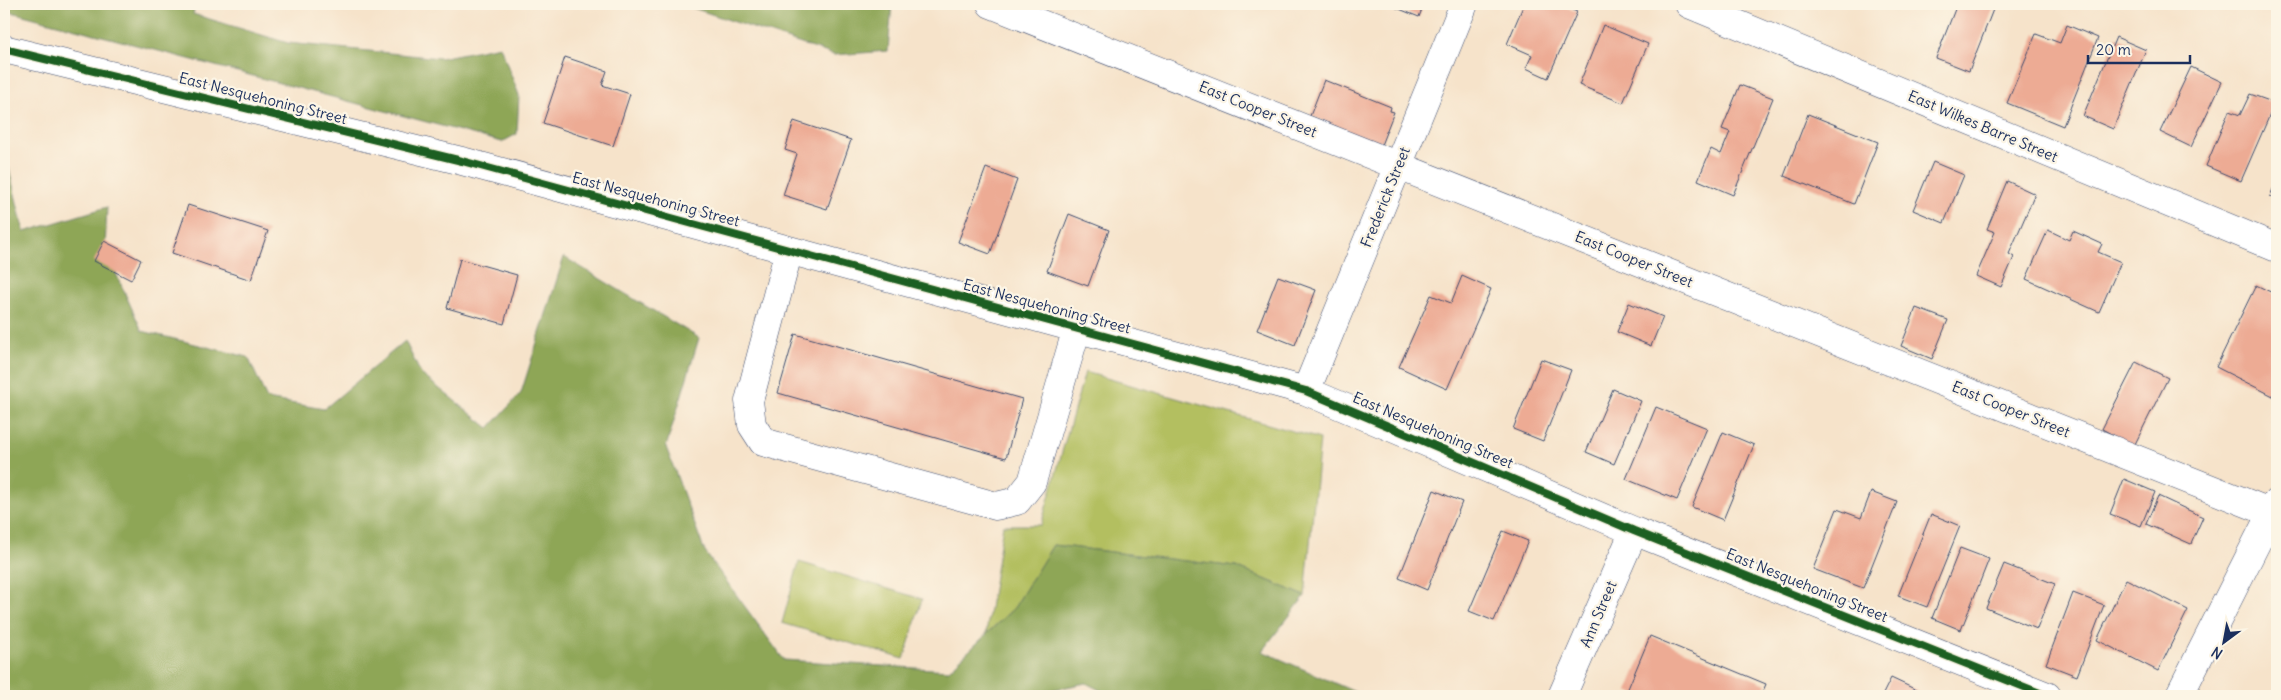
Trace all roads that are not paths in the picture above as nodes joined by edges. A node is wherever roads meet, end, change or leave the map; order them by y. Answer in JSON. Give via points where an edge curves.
{"nodes":[{"id":1,"x":991,"y":4,"type":"edge"},
{"id":2,"x":1464,"y":4,"type":"edge"},
{"id":3,"x":1689,"y":4,"type":"edge"},
{"id":4,"x":4,"y":50,"type":"edge"},
{"id":5,"x":1398,"y":165,"type":"junction"},
{"id":6,"x":2277,"y":248,"type":"edge"},
{"id":7,"x":789,"y":250,"type":"junction"},
{"id":8,"x":1077,"y":328,"type":"junction"},
{"id":9,"x":1306,"y":391,"type":"junction"},
{"id":10,"x":2276,"y":510,"type":"edge"},
{"id":11,"x":1634,"y":531,"type":"junction"},
{"id":12,"x":1562,"y":696,"type":"edge"},
{"id":13,"x":2047,"y":696,"type":"edge"},
{"id":14,"x":2180,"y":696,"type":"edge"}],
"edges":[{"from":1,"to":5,"type":"street","name":"East Cooper Street"},
{"from":2,"to":5,"type":"street","name":"Frederick Street"},
{"from":3,"to":6,"type":"street","name":"East Wilkes Barre Street"},
{"from":4,"to":7,"type":"street","name":"East Nesquehoning Street","via":[[462,161]]},
{"from":5,"to":9,"type":"street","name":"Frederick Street"},
{"from":5,"to":10,"type":"street","name":"East Cooper Street"},
{"from":7,"to":8,"type":"street","name":"East Nesquehoning Street"},
{"from":7,"to":8,"type":"street","via":[[749,401],[752,425],[763,442],[996,506],[1017,501],[1032,482]]},
{"from":8,"to":9,"type":"street","name":"East Nesquehoning Street"},
{"from":9,"to":11,"type":"street","name":"East Nesquehoning Street"},
{"from":10,"to":14,"type":"street"},
{"from":11,"to":12,"type":"street","name":"Ann Street"},
{"from":11,"to":13,"type":"street","name":"East Nesquehoning Street"}]}
